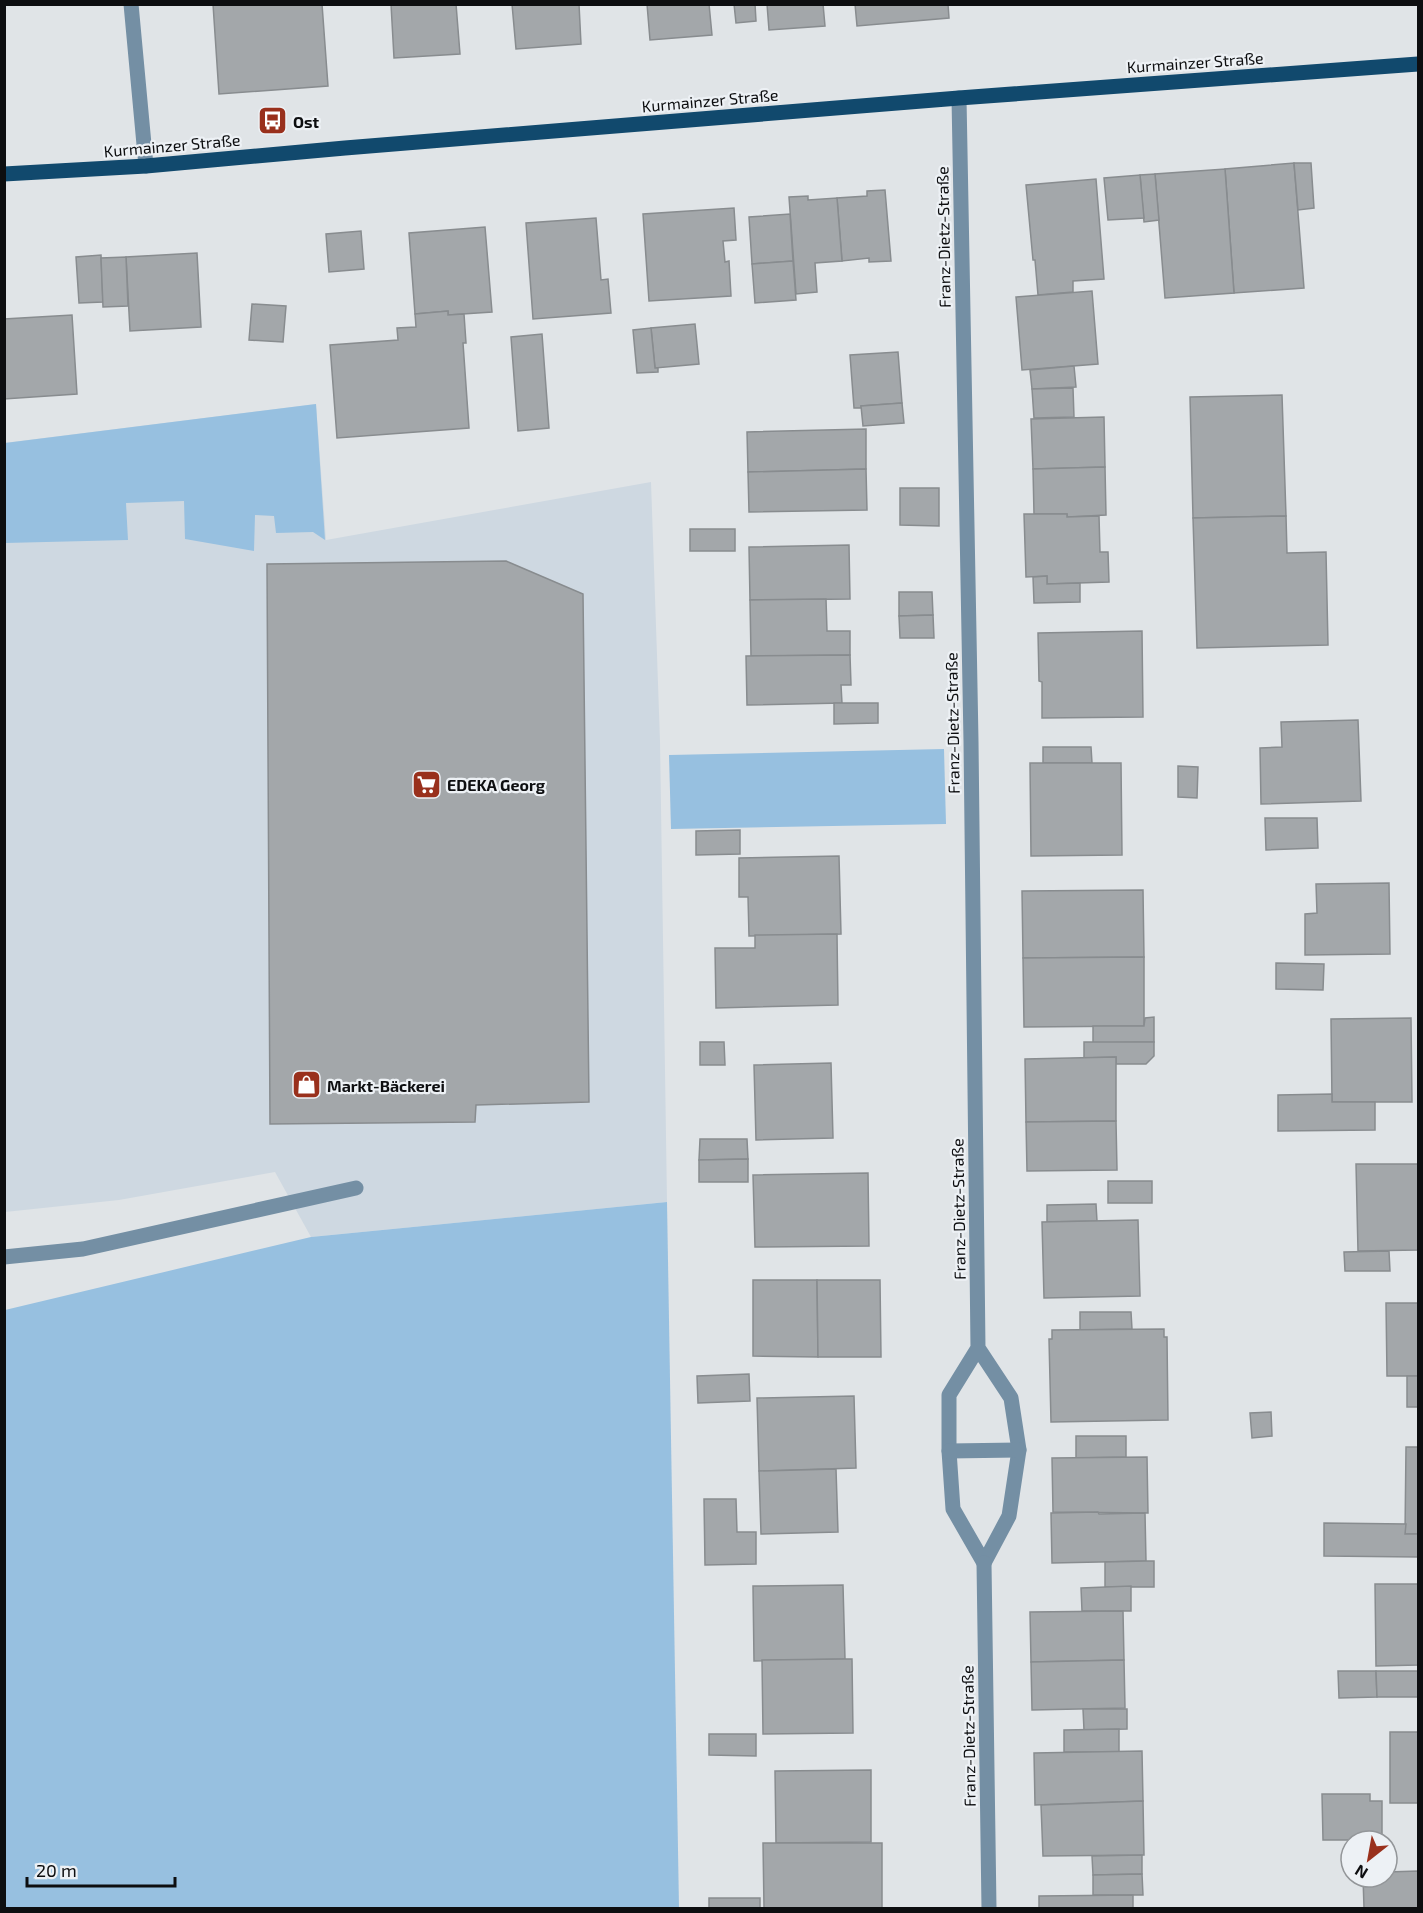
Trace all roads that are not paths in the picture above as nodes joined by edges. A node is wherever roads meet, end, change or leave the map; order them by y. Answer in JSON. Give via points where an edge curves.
{"nodes":[{"id":1,"x":131,"y":4,"type":"edge"},
{"id":2,"x":1419,"y":64,"type":"edge"},
{"id":3,"x":959,"y":98,"type":"junction"},
{"id":4,"x":146,"y":166,"type":"junction"},
{"id":5,"x":4,"y":174,"type":"edge"},
{"id":6,"x":356,"y":1188,"type":"dead end"},
{"id":7,"x":4,"y":1257,"type":"edge"},
{"id":8,"x":978,"y":1348,"type":"junction"},
{"id":9,"x":1019,"y":1450,"type":"junction"},
{"id":10,"x":949,"y":1451,"type":"junction"},
{"id":11,"x":984,"y":1563,"type":"junction"},
{"id":12,"x":989,"y":1908,"type":"edge"}],
"edges":[{"from":1,"to":4,"type":"street"},
{"from":2,"to":3,"type":"main road","name":"Kurmainzer Straße"},
{"from":3,"to":4,"type":"main road","name":"Kurmainzer Straße"},
{"from":3,"to":8,"type":"street","name":"Franz-Dietz-Straße"},
{"from":4,"to":5,"type":"main road","name":"Kurmainzer Straße"},
{"from":6,"to":7,"type":"street","via":[[83,1249]]},
{"from":8,"to":9,"type":"street","name":"Franz-Dietz-Straße","via":[[1011,1398]]},
{"from":8,"to":10,"type":"street","name":"Franz-Dietz-Straße","via":[[949,1395]]},
{"from":9,"to":10,"type":"street"},
{"from":9,"to":11,"type":"street","name":"Franz-Dietz-Straße","via":[[1010,1516]]},
{"from":10,"to":11,"type":"street","name":"Franz-Dietz-Straße","via":[[953,1509]]},
{"from":11,"to":12,"type":"street","name":"Franz-Dietz-Straße"}]}
